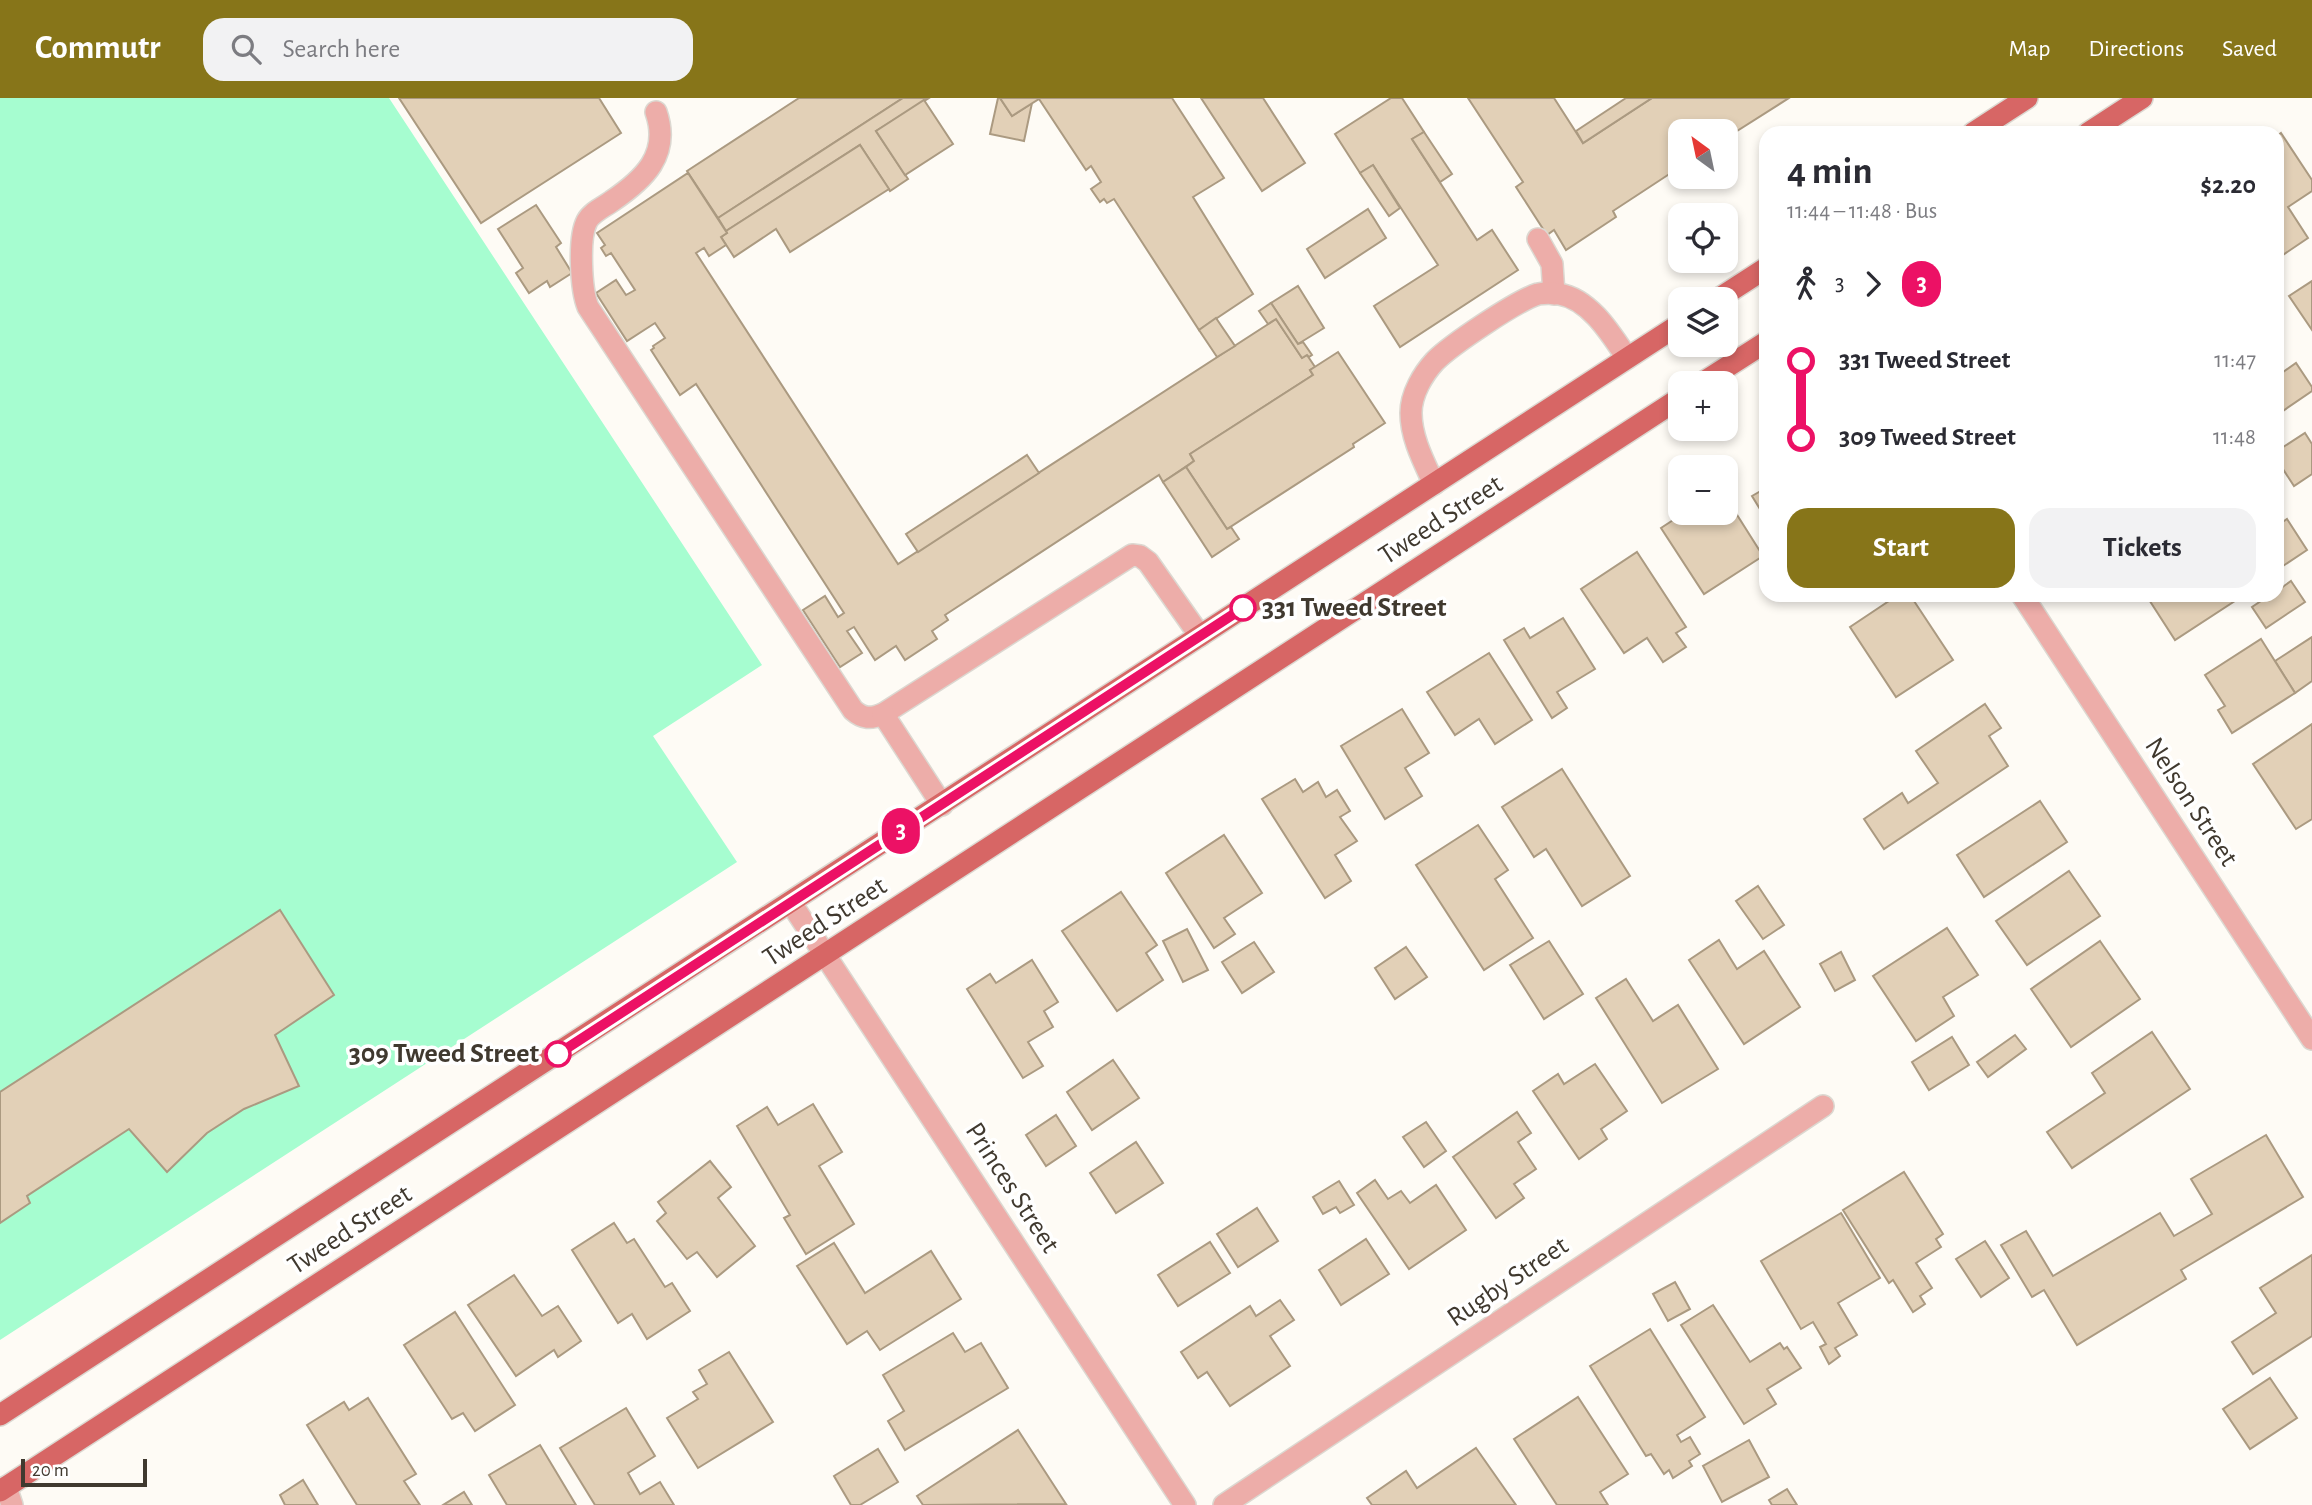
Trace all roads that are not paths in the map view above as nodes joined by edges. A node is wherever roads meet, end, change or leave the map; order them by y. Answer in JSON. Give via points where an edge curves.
{"nodes":[{"id":1,"x":2027,"y":98,"type":"edge"},
{"id":2,"x":2142,"y":98,"type":"edge"},
{"id":3,"x":656,"y":113,"type":"dead end"},
{"id":4,"x":1984,"y":126,"type":"edge"},
{"id":5,"x":2099,"y":126,"type":"edge"},
{"id":6,"x":1538,"y":239,"type":"dead end"},
{"id":7,"x":1759,"y":273,"type":"edge"},
{"id":8,"x":1737,"y":287,"type":"edge"},
{"id":9,"x":1554,"y":294,"type":"junction"},
{"id":10,"x":1668,"y":332,"type":"edge"},
{"id":11,"x":1759,"y":346,"type":"edge"},
{"id":12,"x":1627,"y":358,"type":"junction"},
{"id":13,"x":1721,"y":371,"type":"edge"},
{"id":14,"x":1668,"y":406,"type":"edge"},
{"id":15,"x":1434,"y":484,"type":"junction"},
{"id":16,"x":2027,"y":602,"type":"edge"},
{"id":17,"x":1200,"y":636,"type":"junction"},
{"id":18,"x":883,"y":714,"type":"junction"},
{"id":19,"x":942,"y":805,"type":"junction"},
{"id":20,"x":791,"y":903,"type":"junction"},
{"id":21,"x":826,"y":955,"type":"junction"},
{"id":22,"x":2312,"y":1039,"type":"edge"},
{"id":23,"x":1823,"y":1106,"type":"dead end"},
{"id":24,"x":0,"y":1415,"type":"edge"},
{"id":25,"x":6,"y":1494,"type":"edge"},
{"id":26,"x":1185,"y":1505,"type":"edge"},
{"id":27,"x":1224,"y":1505,"type":"edge"}],
"edges":[{"from":1,"to":4,"type":"main road"},
{"from":2,"to":5,"type":"main road"},
{"from":3,"to":18,"type":"street","via":[[659,145],[648,173],[587,222],[581,277],[584,298],[844,699],[861,717]]},
{"from":6,"to":9,"type":"street","via":[[1552,264]]},
{"from":7,"to":8,"type":"main road"},
{"from":9,"to":12,"type":"street","via":[[1579,301]]},
{"from":9,"to":15,"type":"street","via":[[1540,293],[1518,303],[1436,360],[1421,380],[1410,413],[1416,442]]},
{"from":10,"to":12,"type":"main road","name":"Tweed Street"},
{"from":11,"to":13,"type":"main road"},
{"from":12,"to":15,"type":"main road","name":"Tweed Street"},
{"from":14,"to":21,"type":"main road","name":"Tweed Street"},
{"from":15,"to":17,"type":"main road","name":"Tweed Street"},
{"from":16,"to":22,"type":"street","name":"Nelson Street"},
{"from":17,"to":18,"type":"street","via":[[1148,562],[1132,555]]},
{"from":17,"to":19,"type":"main road","name":"Tweed Street"},
{"from":18,"to":19,"type":"street"},
{"from":19,"to":20,"type":"main road","name":"Tweed Street"},
{"from":20,"to":21,"type":"street","name":"Princes Street"},
{"from":20,"to":24,"type":"main road","name":"Tweed Street"},
{"from":21,"to":25,"type":"main road","name":"Tweed Street"},
{"from":21,"to":26,"type":"street","name":"Princes Street"},
{"from":23,"to":27,"type":"street","name":"Rugby Street"}]}
